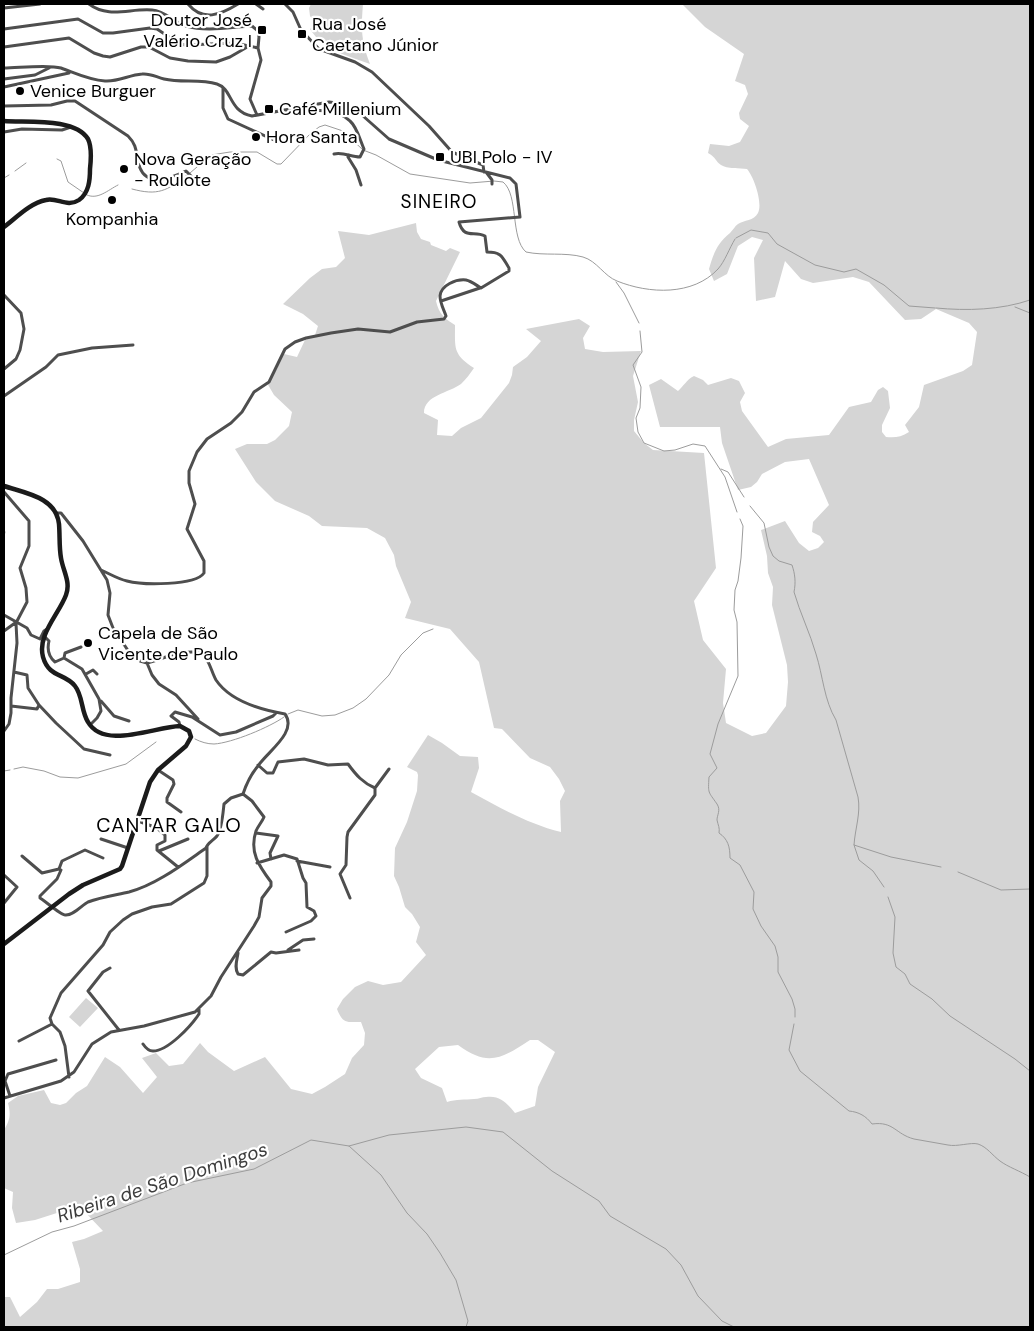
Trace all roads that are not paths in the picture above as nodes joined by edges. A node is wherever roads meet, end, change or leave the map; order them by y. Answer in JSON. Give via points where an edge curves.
{"nodes":[{"id":1,"x":40,"y":4,"type":"edge"},
{"id":2,"x":89,"y":4,"type":"edge"},
{"id":3,"x":188,"y":4,"type":"edge"},
{"id":4,"x":238,"y":4,"type":"edge"},
{"id":5,"x":256,"y":4,"type":"edge"},
{"id":6,"x":285,"y":4,"type":"edge"},
{"id":7,"x":4,"y":8,"type":"edge"},
{"id":8,"x":264,"y":9,"type":"dead end"},
{"id":9,"x":4,"y":29,"type":"edge"},
{"id":10,"x":249,"y":46,"type":"junction"},
{"id":11,"x":4,"y":48,"type":"edge"},
{"id":12,"x":258,"y":48,"type":"junction"},
{"id":13,"x":50,"y":67,"type":"junction"},
{"id":14,"x":4,"y":68,"type":"edge"},
{"id":15,"x":69,"y":72,"type":"junction"},
{"id":16,"x":4,"y":79,"type":"edge"},
{"id":17,"x":4,"y":87,"type":"edge"},
{"id":18,"x":223,"y":88,"type":"junction"},
{"id":19,"x":4,"y":106,"type":"edge"},
{"id":20,"x":284,"y":110,"type":"junction"},
{"id":21,"x":257,"y":115,"type":"junction"},
{"id":22,"x":4,"y":121,"type":"edge"},
{"id":23,"x":72,"y":127,"type":"junction"},
{"id":24,"x":4,"y":132,"type":"edge"},
{"id":25,"x":274,"y":140,"type":"dead end"},
{"id":26,"x":334,"y":154,"type":"dead end"},
{"id":27,"x":349,"y":155,"type":"junction"},
{"id":28,"x":485,"y":172,"type":"junction"},
{"id":29,"x":191,"y":176,"type":"dead end"},
{"id":30,"x":492,"y":182,"type":"dead end"},
{"id":31,"x":361,"y":185,"type":"dead end"},
{"id":32,"x":4,"y":227,"type":"edge"},
{"id":33,"x":481,"y":288,"type":"junction"},
{"id":34,"x":4,"y":295,"type":"edge"},
{"id":35,"x":441,"y":301,"type":"junction"},
{"id":36,"x":134,"y":345,"type":"dead end"},
{"id":37,"x":4,"y":369,"type":"edge"},
{"id":38,"x":4,"y":396,"type":"edge"},
{"id":39,"x":4,"y":486,"type":"edge"},
{"id":40,"x":4,"y":492,"type":"edge"},
{"id":41,"x":56,"y":513,"type":"junction"},
{"id":42,"x":101,"y":570,"type":"junction"},
{"id":43,"x":4,"y":615,"type":"edge"},
{"id":44,"x":16,"y":623,"type":"junction"},
{"id":45,"x":49,"y":627,"type":"junction"},
{"id":46,"x":4,"y":631,"type":"edge"},
{"id":47,"x":45,"y":637,"type":"junction"},
{"id":48,"x":80,"y":647,"type":"dead end"},
{"id":49,"x":64,"y":658,"type":"junction"},
{"id":50,"x":146,"y":663,"type":"junction"},
{"id":51,"x":14,"y":672,"type":"junction"},
{"id":52,"x":86,"y":674,"type":"junction"},
{"id":53,"x":97,"y":674,"type":"dead end"},
{"id":54,"x":4,"y":697,"type":"edge"},
{"id":55,"x":10,"y":698,"type":"junction"},
{"id":56,"x":99,"y":699,"type":"junction"},
{"id":57,"x":39,"y":705,"type":"junction"},
{"id":58,"x":11,"y":706,"type":"junction"},
{"id":59,"x":276,"y":713,"type":"junction"},
{"id":60,"x":128,"y":721,"type":"dead end"},
{"id":61,"x":201,"y":722,"type":"junction"},
{"id":62,"x":90,"y":725,"type":"junction"},
{"id":63,"x":180,"y":726,"type":"junction"},
{"id":64,"x":4,"y":731,"type":"edge"},
{"id":65,"x":110,"y":755,"type":"dead end"},
{"id":66,"x":258,"y":765,"type":"junction"},
{"id":67,"x":389,"y":769,"type":"dead end"},
{"id":68,"x":158,"y":770,"type":"junction"},
{"id":69,"x":375,"y":788,"type":"junction"},
{"id":70,"x":243,"y":794,"type":"junction"},
{"id":71,"x":181,"y":812,"type":"dead end"},
{"id":72,"x":138,"y":821,"type":"junction"},
{"id":73,"x":256,"y":833,"type":"junction"},
{"id":74,"x":101,"y":839,"type":"dead end"},
{"id":75,"x":188,"y":839,"type":"dead end"},
{"id":76,"x":207,"y":844,"type":"junction"},
{"id":77,"x":129,"y":848,"type":"junction"},
{"id":78,"x":158,"y":852,"type":"junction"},
{"id":79,"x":22,"y":856,"type":"dead end"},
{"id":80,"x":103,"y":858,"type":"dead end"},
{"id":81,"x":271,"y":859,"type":"junction"},
{"id":82,"x":297,"y":861,"type":"junction"},
{"id":83,"x":257,"y":863,"type":"junction"},
{"id":84,"x":178,"y":867,"type":"junction"},
{"id":85,"x":330,"y":867,"type":"dead end"},
{"id":86,"x":59,"y":868,"type":"junction"},
{"id":87,"x":4,"y":875,"type":"edge"},
{"id":88,"x":350,"y":898,"type":"dead end"},
{"id":89,"x":4,"y":903,"type":"edge"},
{"id":90,"x":52,"y":907,"type":"junction"},
{"id":91,"x":286,"y":932,"type":"dead end"},
{"id":92,"x":314,"y":939,"type":"dead end"},
{"id":93,"x":4,"y":944,"type":"edge"},
{"id":94,"x":299,"y":950,"type":"dead end"},
{"id":95,"x":287,"y":951,"type":"junction"},
{"id":96,"x":238,"y":952,"type":"junction"},
{"id":97,"x":110,"y":968,"type":"dead end"},
{"id":98,"x":199,"y":1009,"type":"junction"},
{"id":99,"x":52,"y":1024,"type":"junction"},
{"id":100,"x":119,"y":1030,"type":"junction"},
{"id":101,"x":19,"y":1041,"type":"dead end"},
{"id":102,"x":143,"y":1044,"type":"dead end"},
{"id":103,"x":56,"y":1060,"type":"dead end"},
{"id":104,"x":68,"y":1077,"type":"junction"},
{"id":105,"x":10,"y":1096,"type":"junction"},
{"id":106,"x":4,"y":1098,"type":"edge"}],
"edges":[{"from":1,"to":7,"type":"street"},
{"from":2,"to":12,"type":"street","via":[[108,13],[160,11],[187,27],[252,26],[258,31]]},
{"from":3,"to":4,"type":"street","via":[[194,11],[209,15],[224,12]]},
{"from":5,"to":8,"type":"street"},
{"from":6,"to":28,"type":"street","via":[[293,12],[301,30],[319,49],[372,72],[446,146],[459,156],[479,162]]},
{"from":9,"to":10,"type":"street","via":[[78,19],[103,33],[150,28],[185,45],[235,43]]},
{"from":10,"to":11,"type":"street","via":[[216,62],[170,58],[149,47],[103,56],[68,38]]},
{"from":10,"to":12,"type":"street"},
{"from":12,"to":21,"type":"street","via":[[261,60],[250,99]]},
{"from":13,"to":14,"type":"street"},
{"from":13,"to":15,"type":"street"},
{"from":13,"to":16,"type":"street","via":[[34,75]]},
{"from":15,"to":17,"type":"street"},
{"from":15,"to":18,"type":"street","via":[[114,81],[150,74],[164,79],[211,83]]},
{"from":18,"to":21,"type":"street","via":[[238,111]]},
{"from":18,"to":25,"type":"street","via":[[223,108],[228,119]]},
{"from":19,"to":29,"type":"street","via":[[76,101],[135,143],[140,168],[147,177],[169,178],[186,170]]},
{"from":20,"to":21,"type":"street"},
{"from":20,"to":27,"type":"street","via":[[289,113],[331,111],[343,116],[354,125],[364,151],[360,157]]},
{"from":20,"to":28,"type":"street","via":[[329,102],[345,104],[389,139],[438,160]]},
{"from":22,"to":23,"type":"street"},
{"from":23,"to":24,"type":"street"},
{"from":23,"to":32,"type":"street","via":[[87,138],[90,146],[89,186],[82,198],[68,204],[50,199],[42,201]]},
{"from":26,"to":27,"type":"street"},
{"from":27,"to":31,"type":"street"},
{"from":28,"to":30,"type":"street"},
{"from":28,"to":33,"type":"street","via":[[510,178],[516,184],[520,217],[459,222],[462,231],[485,236],[487,252],[497,252],[509,268]]},
{"from":33,"to":35,"type":"street"},
{"from":33,"to":35,"type":"street","via":[[467,280],[448,284],[442,290]]},
{"from":34,"to":37,"type":"street","via":[[21,313],[24,328],[16,359]]},
{"from":35,"to":42,"type":"street","via":[[445,317],[417,322],[390,332],[358,329],[295,342],[285,349],[269,382],[254,392],[242,412],[207,438],[197,452],[188,483],[195,504],[187,528],[204,561],[202,577],[182,583],[130,582]]},
{"from":36,"to":38,"type":"street","via":[[92,348],[58,355]]},
{"from":39,"to":41,"type":"street","via":[[46,502]]},
{"from":40,"to":44,"type":"street","via":[[29,522],[29,546],[20,568],[27,602]]},
{"from":41,"to":42,"type":"street","via":[[61,513],[68,521]]},
{"from":41,"to":45,"type":"street","via":[[61,560],[68,587]]},
{"from":42,"to":50,"type":"street","via":[[109,587],[109,620],[131,655]]},
{"from":43,"to":44,"type":"street"},
{"from":44,"to":45,"type":"street","via":[[40,639]]},
{"from":44,"to":46,"type":"street"},
{"from":44,"to":51,"type":"street"},
{"from":45,"to":47,"type":"street"},
{"from":47,"to":49,"type":"street","via":[[49,641],[47,647],[52,660]]},
{"from":47,"to":62,"type":"street","via":[[42,649],[48,667],[74,685]]},
{"from":48,"to":49,"type":"street","via":[[65,653]]},
{"from":49,"to":52,"type":"street"},
{"from":50,"to":59,"type":"street","via":[[183,652],[202,653],[225,690],[234,697]]},
{"from":50,"to":61,"type":"street","via":[[159,684],[176,695]]},
{"from":51,"to":55,"type":"street"},
{"from":51,"to":57,"type":"street","via":[[28,675],[28,688]]},
{"from":52,"to":53,"type":"street","via":[[93,670]]},
{"from":52,"to":56,"type":"street"},
{"from":54,"to":55,"type":"street"},
{"from":55,"to":58,"type":"street"},
{"from":56,"to":60,"type":"street","via":[[114,716]]},
{"from":56,"to":62,"type":"street","via":[[101,711]]},
{"from":57,"to":58,"type":"street","via":[[37,709]]},
{"from":57,"to":65,"type":"street","via":[[84,750]]},
{"from":58,"to":64,"type":"street","via":[[9,724]]},
{"from":59,"to":61,"type":"street","via":[[228,735],[220,735]]},
{"from":59,"to":66,"type":"street","via":[[285,714],[288,729]]},
{"from":61,"to":63,"type":"street","via":[[175,712],[171,716]]},
{"from":62,"to":63,"type":"street","via":[[99,733],[117,736]]},
{"from":63,"to":68,"type":"street","via":[[189,731],[191,737],[186,746]]},
{"from":66,"to":69,"type":"street","via":[[267,773],[273,773],[278,762],[297,758],[348,764],[358,777]]},
{"from":66,"to":70,"type":"street"},
{"from":67,"to":69,"type":"street"},
{"from":68,"to":71,"type":"street","via":[[173,780],[167,802]]},
{"from":68,"to":72,"type":"street","via":[[150,782]]},
{"from":69,"to":88,"type":"street","via":[[375,795],[347,837],[346,865],[340,874]]},
{"from":70,"to":73,"type":"street","via":[[252,800],[264,817]]},
{"from":70,"to":76,"type":"street","via":[[224,804],[216,836]]},
{"from":72,"to":77,"type":"street"},
{"from":72,"to":78,"type":"street","via":[[157,828],[165,835],[165,841],[157,845]]},
{"from":73,"to":81,"type":"street","via":[[278,836],[270,853]]},
{"from":73,"to":83,"type":"street"},
{"from":74,"to":77,"type":"street"},
{"from":75,"to":78,"type":"street"},
{"from":76,"to":84,"type":"street","via":[[206,848]]},
{"from":76,"to":99,"type":"street","via":[[204,883],[171,904],[152,906],[132,914],[110,932],[103,945],[61,992],[50,1018]]},
{"from":77,"to":90,"type":"street","via":[[120,869],[83,885]]},
{"from":78,"to":84,"type":"street"},
{"from":79,"to":86,"type":"street","via":[[42,873]]},
{"from":80,"to":86,"type":"street","via":[[85,850],[62,861]]},
{"from":81,"to":82,"type":"street","via":[[284,856]]},
{"from":81,"to":83,"type":"street"},
{"from":82,"to":85,"type":"street"},
{"from":82,"to":91,"type":"street","via":[[306,882],[307,907],[316,916]]},
{"from":83,"to":96,"type":"street","via":[[271,882],[262,898],[258,920]]},
{"from":84,"to":90,"type":"street","via":[[130,892],[91,901],[70,914],[65,915]]},
{"from":86,"to":90,"type":"street","via":[[61,874],[40,896]]},
{"from":87,"to":89,"type":"street","via":[[17,887]]},
{"from":90,"to":93,"type":"street"},
{"from":92,"to":95,"type":"street","via":[[303,940]]},
{"from":94,"to":95,"type":"street"},
{"from":95,"to":96,"type":"street","via":[[272,952],[243,975],[237,972]]},
{"from":96,"to":98,"type":"street","via":[[211,996]]},
{"from":97,"to":100,"type":"street","via":[[88,992]]},
{"from":98,"to":100,"type":"street","via":[[192,1014]]},
{"from":98,"to":102,"type":"street","via":[[194,1021],[169,1044],[153,1051]]},
{"from":99,"to":101,"type":"street"},
{"from":99,"to":104,"type":"street","via":[[60,1032],[65,1046]]},
{"from":100,"to":104,"type":"street","via":[[92,1044]]},
{"from":103,"to":105,"type":"street","via":[[8,1074],[5,1081]]},
{"from":104,"to":105,"type":"street","via":[[61,1082]]},
{"from":105,"to":106,"type":"street"}]}
